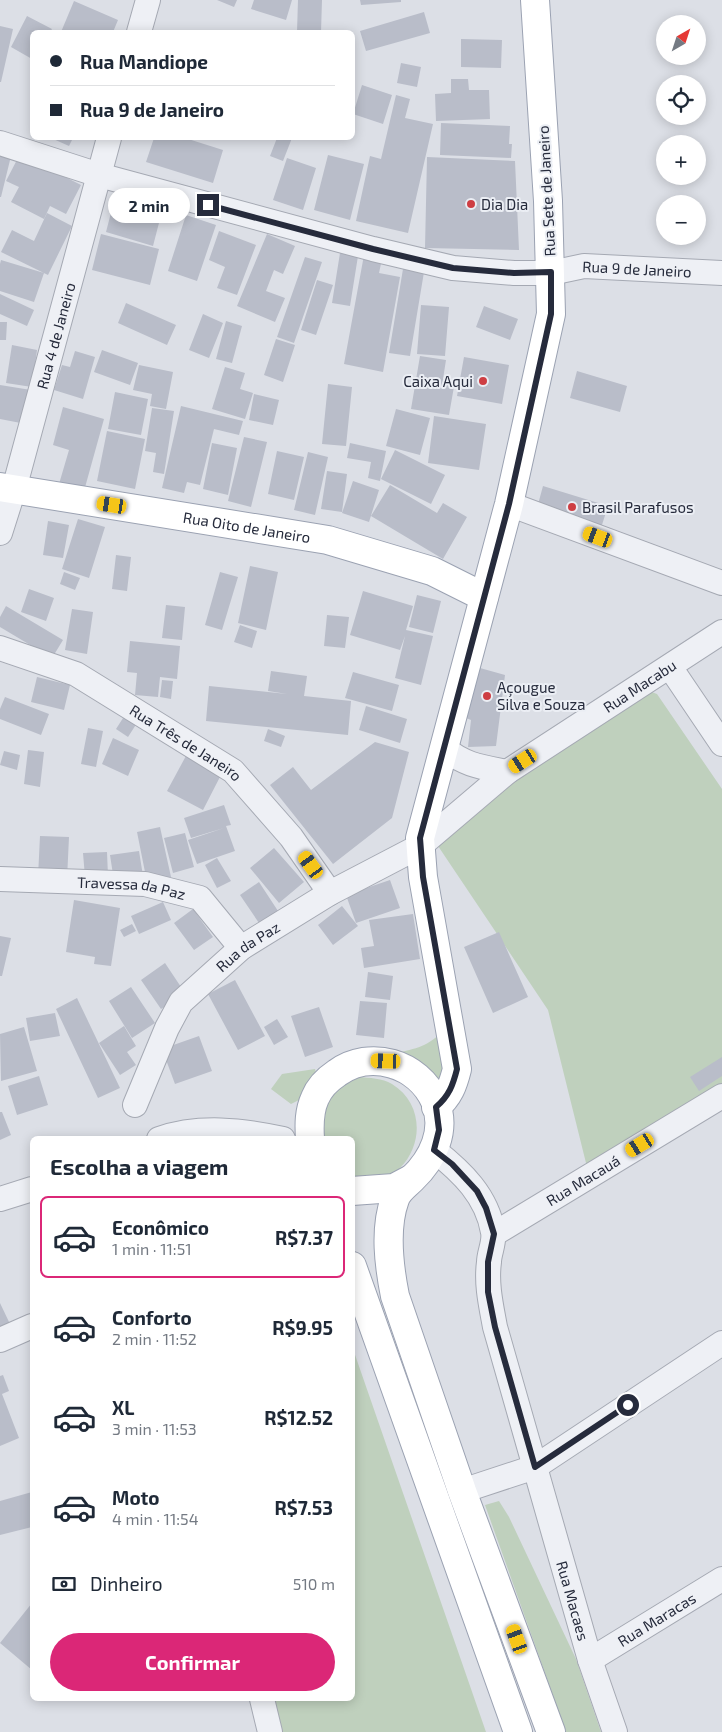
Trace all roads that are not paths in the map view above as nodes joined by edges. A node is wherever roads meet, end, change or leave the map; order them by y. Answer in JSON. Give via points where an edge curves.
{"nodes":[{"id":1,"x":148,"y":0,"type":"edge"},
{"id":2,"x":535,"y":0,"type":"edge"},
{"id":3,"x":140,"y":30,"type":"edge"},
{"id":4,"x":108,"y":140,"type":"edge"},
{"id":5,"x":0,"y":143,"type":"edge"},
{"id":6,"x":99,"y":175,"type":"junction"},
{"id":7,"x":551,"y":272,"type":"junction"},
{"id":8,"x":722,"y":273,"type":"edge"},
{"id":9,"x":7,"y":488,"type":"edge"},
{"id":10,"x":509,"y":504,"type":"junction"},
{"id":11,"x":0,"y":533,"type":"edge"},
{"id":12,"x":722,"y":583,"type":"edge"},
{"id":13,"x":484,"y":598,"type":"junction"},
{"id":14,"x":722,"y":632,"type":"edge"},
{"id":15,"x":0,"y":648,"type":"edge"},
{"id":16,"x":670,"y":667,"type":"junction"},
{"id":17,"x":722,"y":744,"type":"edge"},
{"id":18,"x":444,"y":748,"type":"junction"},
{"id":19,"x":507,"y":772,"type":"junction"},
{"id":20,"x":420,"y":846,"type":"junction"},
{"id":21,"x":0,"y":879,"type":"edge"},
{"id":22,"x":330,"y":892,"type":"junction"},
{"id":23,"x":241,"y":948,"type":"junction"},
{"id":24,"x":722,"y":1096,"type":"edge"},
{"id":25,"x":135,"y":1105,"type":"dead end"},
{"id":26,"x":436,"y":1107,"type":"junction"},
{"id":27,"x":170,"y":1136,"type":"edge"},
{"id":28,"x":267,"y":1136,"type":"edge"},
{"id":29,"x":310,"y":1136,"type":"edge"},
{"id":30,"x":434,"y":1150,"type":"junction"},
{"id":31,"x":413,"y":1178,"type":"junction"},
{"id":32,"x":30,"y":1190,"type":"edge"},
{"id":33,"x":355,"y":1191,"type":"edge"},
{"id":34,"x":0,"y":1199,"type":"edge"},
{"id":35,"x":494,"y":1234,"type":"junction"},
{"id":36,"x":355,"y":1274,"type":"edge"},
{"id":37,"x":30,"y":1327,"type":"edge"},
{"id":38,"x":0,"y":1340,"type":"edge"},
{"id":39,"x":722,"y":1343,"type":"edge"},
{"id":40,"x":535,"y":1467,"type":"junction"},
{"id":41,"x":462,"y":1491,"type":"junction"},
{"id":42,"x":722,"y":1579,"type":"edge"},
{"id":43,"x":590,"y":1660,"type":"junction"},
{"id":44,"x":262,"y":1701,"type":"edge"},
{"id":45,"x":270,"y":1732,"type":"edge"},
{"id":46,"x":518,"y":1732,"type":"edge"},
{"id":47,"x":550,"y":1732,"type":"edge"},
{"id":48,"x":616,"y":1732,"type":"edge"}],
"edges":[{"from":1,"to":3,"type":"street"},
{"from":2,"to":7,"type":"main road","name":"Rua Sete de Janeiro"},
{"from":4,"to":6,"type":"street","name":"Rua 4 de Janeiro"},
{"from":5,"to":6,"type":"street","name":"Rua 9 de Janeiro"},
{"from":6,"to":7,"type":"street","name":"Rua 9 de Janeiro","via":[[453,268],[514,273]]},
{"from":6,"to":9,"type":"street","name":"Rua 4 de Janeiro"},
{"from":7,"to":8,"type":"street","name":"Rua 9 de Janeiro","via":[[584,266]]},
{"from":7,"to":10,"type":"main road","name":"Rua Sete de Janeiro","via":[[551,314]]},
{"from":9,"to":11,"type":"street","name":"Rua 4 de Janeiro"},
{"from":9,"to":13,"type":"main road","name":"Rua Oito de Janeiro","via":[[328,540],[432,571]]},
{"from":10,"to":12,"type":"street"},
{"from":10,"to":13,"type":"main road","name":"Rua Sete de Janeiro"},
{"from":13,"to":18,"type":"main road","name":"Rua Sete de Janeiro"},
{"from":14,"to":16,"type":"street","name":"Rua Macabu"},
{"from":15,"to":22,"type":"street","name":"Rua Três de Janeiro","via":[[76,674],[233,772],[291,837]]},
{"from":16,"to":17,"type":"street"},
{"from":16,"to":19,"type":"street","name":"Rua Macabu"},
{"from":18,"to":19,"type":"street","via":[[454,757],[474,766]]},
{"from":18,"to":20,"type":"main road","name":"Rua Sete de Janeiro","via":[[421,831]]},
{"from":19,"to":20,"type":"street","name":"Rua Macabu"},
{"from":20,"to":22,"type":"street","name":"Rua da Paz"},
{"from":20,"to":26,"type":"main road","name":"Rua Sete de Janeiro","via":[[457,1069],[453,1085]]},
{"from":21,"to":23,"type":"street","name":"Travessa da Paz","via":[[145,884],[200,898]]},
{"from":22,"to":23,"type":"street","name":"Rua da Paz"},
{"from":23,"to":25,"type":"street","name":"Rua da Paz","via":[[181,1002]]},
{"from":24,"to":35,"type":"street","name":"Rua Macauá"},
{"from":26,"to":29,"type":"main road","via":[[423,1082],[406,1069],[386,1061],[365,1060],[345,1067],[327,1079],[315,1097],[309,1117]]},
{"from":26,"to":30,"type":"main road","via":[[439,1130]]},
{"from":27,"to":28,"type":"street","via":[[203,1130]]},
{"from":30,"to":31,"type":"main road"},
{"from":30,"to":35,"type":"street","via":[[477,1191]]},
{"from":31,"to":33,"type":"main road","via":[[394,1188]]},
{"from":31,"to":41,"type":"main road","via":[[395,1197],[389,1218],[392,1278]]},
{"from":32,"to":34,"type":"street"},
{"from":35,"to":40,"type":"street","name":"Rua Macaes","via":[[488,1262],[488,1292]]},
{"from":36,"to":46,"type":"main road"},
{"from":37,"to":38,"type":"street"},
{"from":39,"to":40,"type":"street"},
{"from":40,"to":41,"type":"street"},
{"from":40,"to":43,"type":"street","name":"Rua Macaes"},
{"from":41,"to":47,"type":"main road"},
{"from":42,"to":43,"type":"street","name":"Rua Maracas"},
{"from":43,"to":48,"type":"street","name":"Rua Macaes"},
{"from":44,"to":45,"type":"street"}]}
